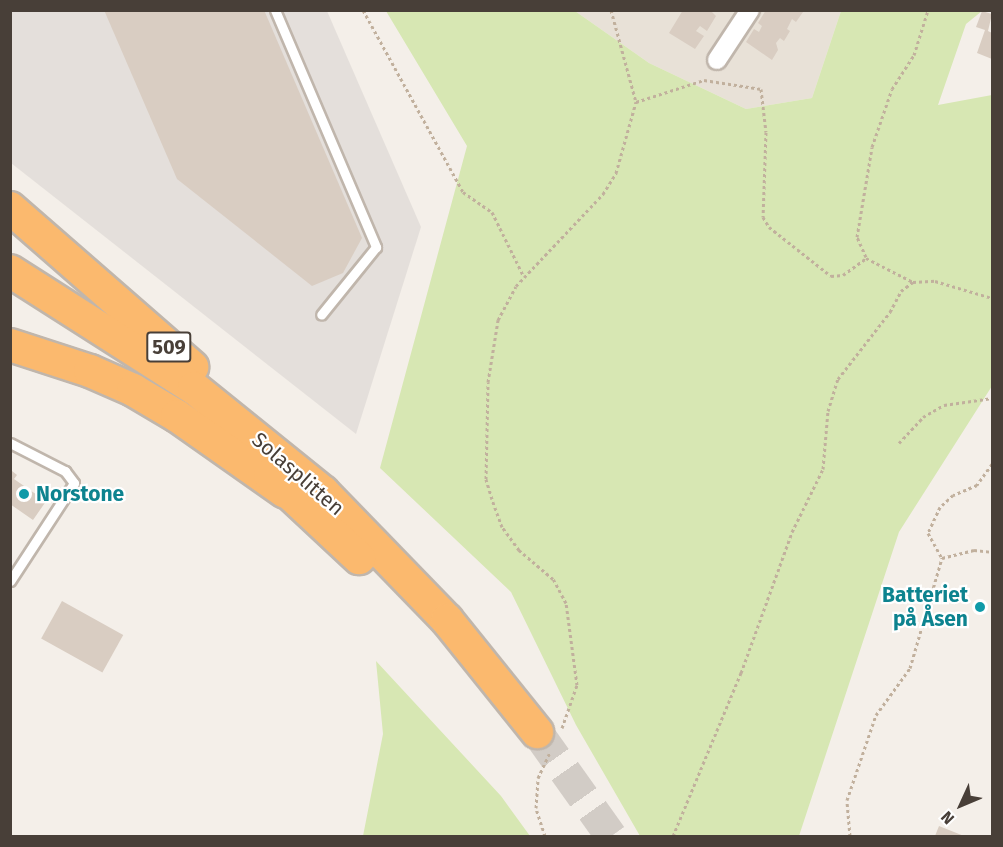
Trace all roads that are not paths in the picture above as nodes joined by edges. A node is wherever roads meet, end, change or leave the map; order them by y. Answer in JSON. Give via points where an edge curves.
{"nodes":[{"id":1,"x":275,"y":10,"type":"edge"},
{"id":2,"x":750,"y":10,"type":"edge"},
{"id":3,"x":717,"y":60,"type":"dead end"},
{"id":4,"x":10,"y":208,"type":"edge"},
{"id":5,"x":10,"y":271,"type":"edge"},
{"id":6,"x":10,"y":292,"type":"edge"},
{"id":7,"x":321,"y":315,"type":"dead end"},
{"id":8,"x":10,"y":345,"type":"edge"},
{"id":9,"x":10,"y":443,"type":"edge"},
{"id":10,"x":313,"y":498,"type":"junction"},
{"id":11,"x":10,"y":581,"type":"edge"},
{"id":12,"x":544,"y":739,"type":"tunnel mouth"}],
"edges":[{"from":1,"to":7,"type":"lane","via":[[376,247]]},
{"from":2,"to":3,"type":"street"},
{"from":4,"to":10,"type":"highway","number":"509","via":[[248,416]]},
{"from":5,"to":10,"type":"highway","name":"Solasplitten","number":"509","via":[[194,388]]},
{"from":6,"to":10,"type":"highway","name":"Solasplitten","number":"509","via":[[182,404]]},
{"from":8,"to":10,"type":"highway","number":"509","via":[[90,371],[133,390]]},
{"from":9,"to":11,"type":"lane","via":[[65,471],[74,483]]},
{"from":10,"to":12,"type":"highway","name":"Solasplitten","number":"509","via":[[447,620]]}]}
